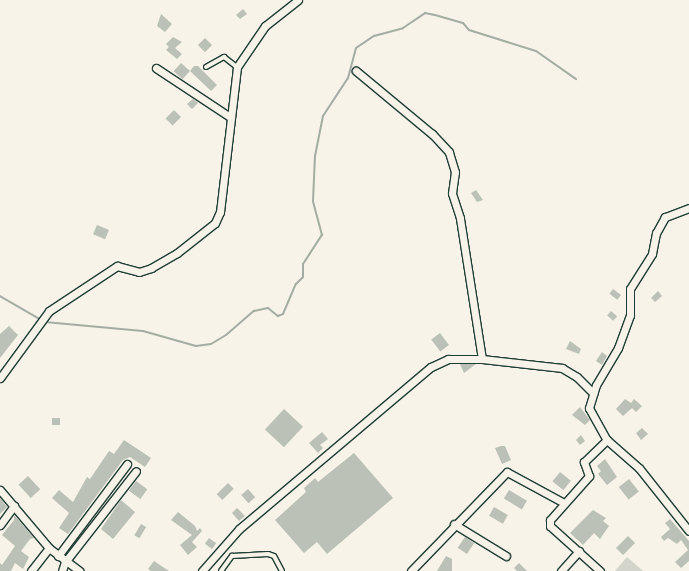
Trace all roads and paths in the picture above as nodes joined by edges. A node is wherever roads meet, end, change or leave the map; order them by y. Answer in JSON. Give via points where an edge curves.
{"nodes":[{"id":1,"x":298,"y":0,"type":"edge"},
{"id":2,"x":206,"y":67,"type":"dead end"},
{"id":3,"x":237,"y":67,"type":"junction"},
{"id":4,"x":156,"y":68,"type":"dead end"},
{"id":5,"x":356,"y":71,"type":"dead end"},
{"id":6,"x":230,"y":117,"type":"junction"},
{"id":7,"x":689,"y":208,"type":"edge"},
{"id":8,"x":482,"y":359,"type":"junction"},
{"id":9,"x":0,"y":378,"type":"edge"},
{"id":10,"x":593,"y":393,"type":"junction"},
{"id":11,"x":607,"y":440,"type":"junction"},
{"id":12,"x":127,"y":464,"type":"dead end"},
{"id":13,"x":136,"y":471,"type":"dead end"},
{"id":14,"x":0,"y":490,"type":"edge"},
{"id":15,"x":564,"y":503,"type":"junction"},
{"id":16,"x":14,"y":506,"type":"junction"},
{"id":17,"x":454,"y":524,"type":"junction"},
{"id":18,"x":0,"y":525,"type":"edge"},
{"id":19,"x":85,"y":530,"type":"junction"},
{"id":20,"x":689,"y":531,"type":"edge"},
{"id":21,"x":49,"y":548,"type":"junction"},
{"id":22,"x":579,"y":551,"type":"junction"},
{"id":23,"x":58,"y":556,"type":"junction"},
{"id":24,"x":506,"y":556,"type":"dead end"},
{"id":25,"x":65,"y":562,"type":"junction"},
{"id":26,"x":31,"y":571,"type":"edge"},
{"id":27,"x":62,"y":571,"type":"edge"},
{"id":28,"x":79,"y":571,"type":"edge"},
{"id":29,"x":202,"y":571,"type":"edge"},
{"id":30,"x":221,"y":571,"type":"edge"},
{"id":31,"x":282,"y":571,"type":"edge"},
{"id":32,"x":411,"y":571,"type":"edge"},
{"id":33,"x":561,"y":571,"type":"edge"},
{"id":34,"x":600,"y":571,"type":"edge"}],
"edges":[{"from":1,"to":3,"type":"street","via":[[260,32]]},
{"from":2,"to":3,"type":"lane","via":[[224,57]]},
{"from":3,"to":6,"type":"street"},
{"from":4,"to":6,"type":"street"},
{"from":5,"to":8,"type":"street","via":[[449,152],[455,172],[452,193],[460,218]]},
{"from":6,"to":9,"type":"street","via":[[220,212],[208,231],[151,268],[139,272],[117,266],[109,270],[44,315],[15,362]]},
{"from":7,"to":10,"type":"street","via":[[665,217],[656,233],[652,254],[630,289],[630,315],[613,359]]},
{"from":8,"to":10,"type":"street","via":[[562,368],[577,376]]},
{"from":8,"to":29,"type":"street","via":[[448,359],[430,367],[239,529]]},
{"from":10,"to":11,"type":"street","via":[[589,408]]},
{"from":11,"to":15,"type":"street","via":[[584,462],[589,476]]},
{"from":11,"to":20,"type":"street","via":[[638,468]]},
{"from":12,"to":19,"type":"street"},
{"from":13,"to":19,"type":"street"},
{"from":14,"to":16,"type":"street"},
{"from":15,"to":17,"type":"street","via":[[507,472]]},
{"from":15,"to":22,"type":"street","via":[[550,520],[550,526]]},
{"from":16,"to":18,"type":"street"},
{"from":16,"to":21,"type":"street"},
{"from":17,"to":24,"type":"street"},
{"from":17,"to":32,"type":"street"},
{"from":19,"to":23,"type":"street"},
{"from":19,"to":25,"type":"street"},
{"from":21,"to":23,"type":"street"},
{"from":21,"to":26,"type":"street"},
{"from":22,"to":33,"type":"street"},
{"from":22,"to":34,"type":"street"},
{"from":23,"to":25,"type":"street"},
{"from":25,"to":27,"type":"street"},
{"from":25,"to":28,"type":"street"},
{"from":30,"to":31,"type":"lane","via":[[232,556],[260,554],[274,556]]}]}
